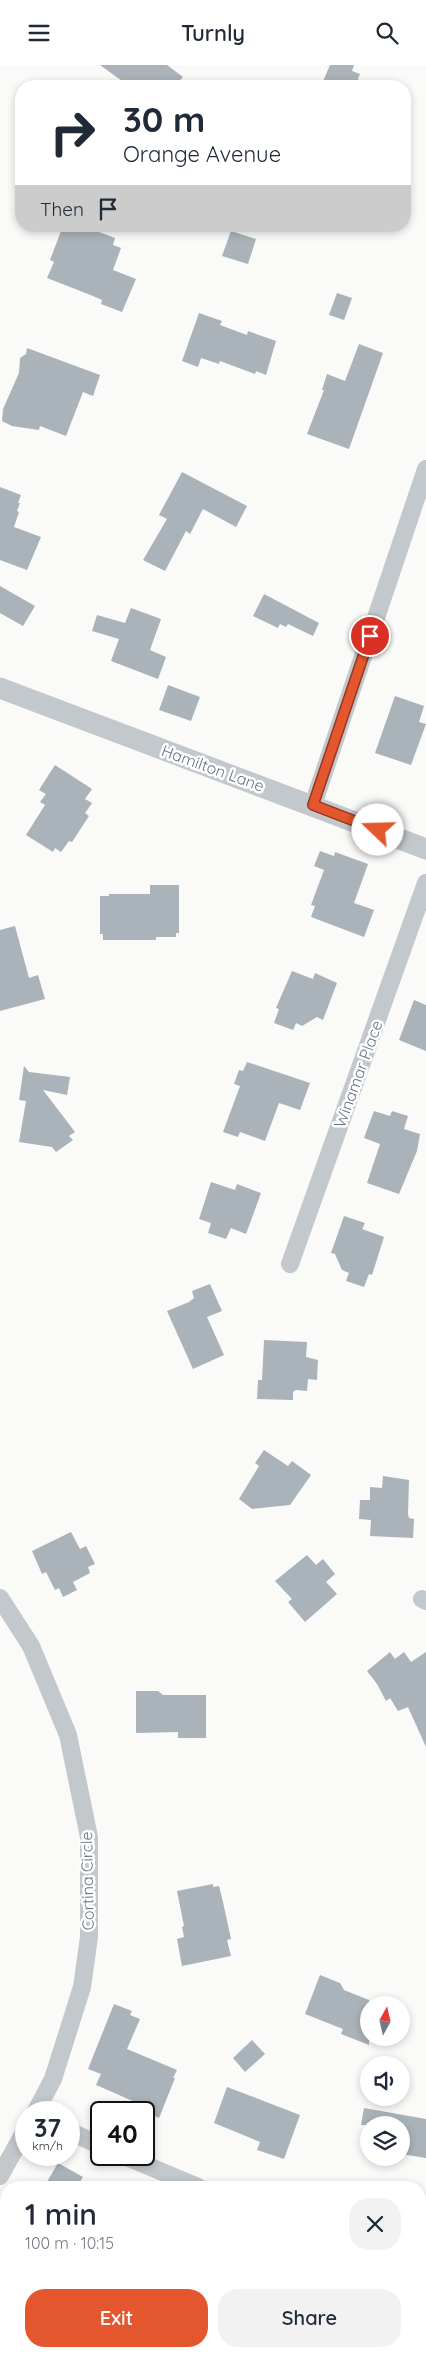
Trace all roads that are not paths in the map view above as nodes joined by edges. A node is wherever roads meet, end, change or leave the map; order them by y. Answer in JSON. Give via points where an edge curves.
{"nodes":[{"id":1,"x":426,"y":469,"type":"edge"},
{"id":2,"x":0,"y":688,"type":"edge"},
{"id":3,"x":313,"y":805,"type":"junction"},
{"id":4,"x":426,"y":849,"type":"edge"},
{"id":5,"x":426,"y":883,"type":"edge"},
{"id":6,"x":290,"y":1264,"type":"dead end"},
{"id":7,"x":0,"y":1598,"type":"edge"},
{"id":8,"x":41,"y":2101,"type":"edge"},
{"id":9,"x":15,"y":2149,"type":"edge"},
{"id":10,"x":148,"y":2166,"type":"edge"},
{"id":11,"x":0,"y":2176,"type":"edge"},
{"id":12,"x":184,"y":2181,"type":"edge"}],
"edges":[{"from":1,"to":3,"type":"street"},
{"from":2,"to":3,"type":"street","name":"Hamilton Lane"},
{"from":3,"to":4,"type":"street","name":"Hamilton Lane"},
{"from":5,"to":6,"type":"street","name":"Winamar Place"},
{"from":7,"to":8,"type":"street","name":"Cortina Circle","via":[[31,1646],[68,1735],[89,1837],[89,1937],[82,1987],[53,2079]]},
{"from":9,"to":11,"type":"street"},
{"from":10,"to":12,"type":"street"}]}
